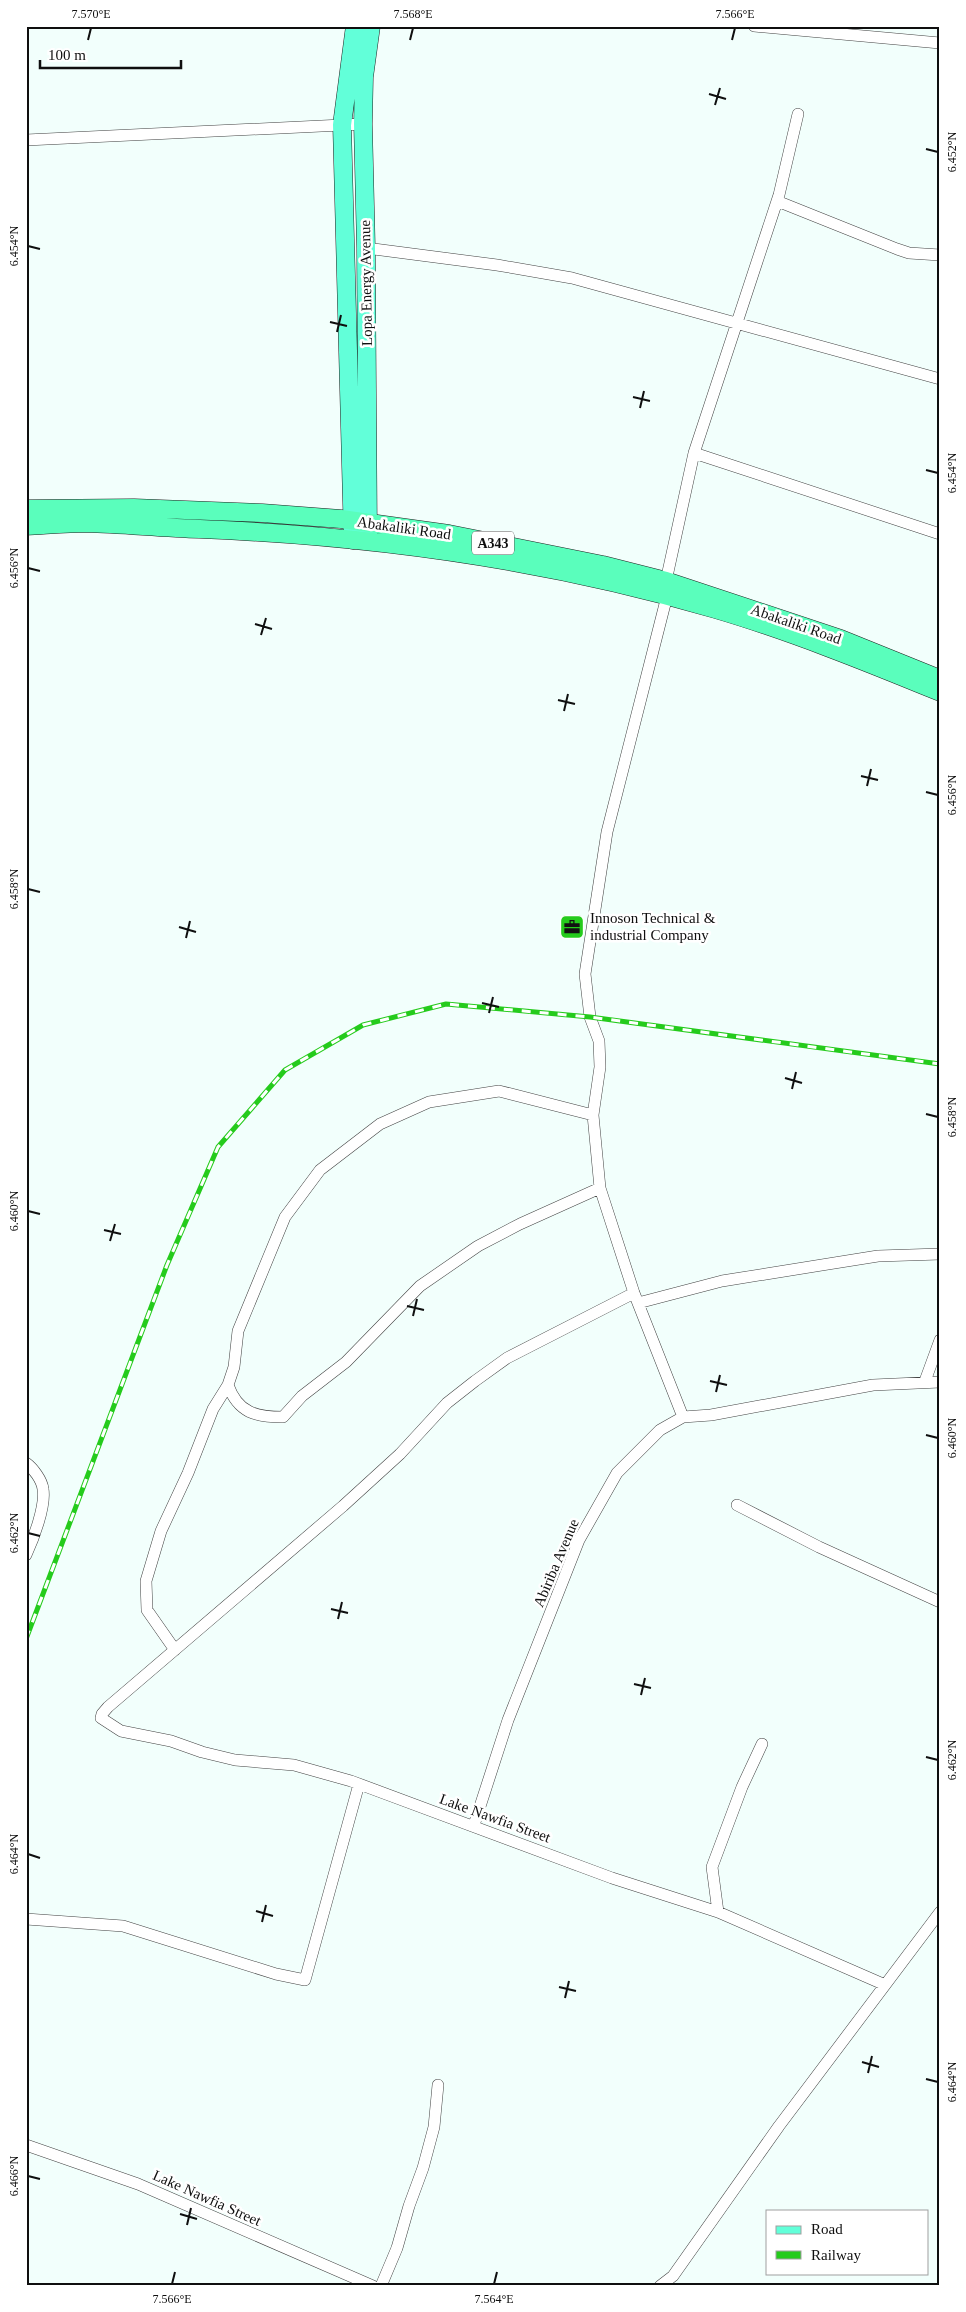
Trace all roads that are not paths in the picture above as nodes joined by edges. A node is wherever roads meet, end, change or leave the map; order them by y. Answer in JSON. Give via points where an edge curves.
{"nodes":[{"id":1,"x":356,"y":26,"type":"edge"},
{"id":2,"x":371,"y":26,"type":"edge"},
{"id":3,"x":754,"y":26,"type":"edge"},
{"id":4,"x":940,"y":43,"type":"edge"},
{"id":5,"x":798,"y":114,"type":"dead end"},
{"id":6,"x":363,"y":124,"type":"junction"},
{"id":7,"x":342,"y":125,"type":"junction"},
{"id":8,"x":26,"y":140,"type":"edge"},
{"id":9,"x":777,"y":201,"type":"junction"},
{"id":10,"x":366,"y":248,"type":"junction"},
{"id":11,"x":940,"y":255,"type":"edge"},
{"id":12,"x":736,"y":325,"type":"junction"},
{"id":13,"x":940,"y":379,"type":"edge"},
{"id":14,"x":694,"y":453,"type":"junction"},
{"id":15,"x":26,"y":509,"type":"edge"},
{"id":16,"x":361,"y":522,"type":"junction"},
{"id":17,"x":26,"y":526,"type":"edge"},
{"id":18,"x":940,"y":534,"type":"edge"},
{"id":19,"x":361,"y":540,"type":"junction"},
{"id":20,"x":666,"y":588,"type":"junction"},
{"id":21,"x":940,"y":679,"type":"edge"},
{"id":22,"x":940,"y":692,"type":"edge"},
{"id":23,"x":592,"y":1115,"type":"junction"},
{"id":24,"x":600,"y":1188,"type":"junction"},
{"id":25,"x":940,"y":1254,"type":"edge"},
{"id":26,"x":636,"y":1298,"type":"junction"},
{"id":27,"x":940,"y":1340,"type":"edge"},
{"id":28,"x":925,"y":1381,"type":"junction"},
{"id":29,"x":940,"y":1382,"type":"edge"},
{"id":30,"x":228,"y":1385,"type":"junction"},
{"id":31,"x":683,"y":1417,"type":"junction"},
{"id":32,"x":26,"y":1463,"type":"edge"},
{"id":33,"x":736,"y":1505,"type":"dead end"},
{"id":34,"x":26,"y":1555,"type":"edge"},
{"id":35,"x":940,"y":1602,"type":"edge"},
{"id":36,"x":175,"y":1650,"type":"junction"},
{"id":37,"x":762,"y":1744,"type":"dead end"},
{"id":38,"x":359,"y":1784,"type":"junction"},
{"id":39,"x":474,"y":1825,"type":"junction"},
{"id":40,"x":718,"y":1912,"type":"junction"},
{"id":41,"x":940,"y":1912,"type":"edge"},
{"id":42,"x":26,"y":1919,"type":"edge"},
{"id":43,"x":883,"y":1984,"type":"junction"},
{"id":44,"x":438,"y":2085,"type":"dead end"},
{"id":45,"x":26,"y":2145,"type":"edge"},
{"id":46,"x":670,"y":2281,"type":"edge"},
{"id":47,"x":373,"y":2286,"type":"edge"},
{"id":48,"x":381,"y":2286,"type":"edge"},
{"id":49,"x":660,"y":2286,"type":"edge"}],
"edges":[{"from":1,"to":7,"type":"main road","name":"Lopa Energy Avenue"},
{"from":2,"to":6,"type":"main road","name":"Lopa Energy Avenue","via":[[364,77]]},
{"from":3,"to":4,"type":"street"},
{"from":5,"to":9,"type":"street"},
{"from":6,"to":7,"type":"street"},
{"from":6,"to":10,"type":"main road","name":"Lopa Energy Avenue"},
{"from":7,"to":8,"type":"street"},
{"from":7,"to":16,"type":"main road","name":"Lopa Energy Avenue"},
{"from":9,"to":11,"type":"street","via":[[896,249]]},
{"from":9,"to":12,"type":"street"},
{"from":10,"to":12,"type":"street","via":[[497,264],[572,278]]},
{"from":10,"to":16,"type":"main road","name":"Lopa Energy Avenue"},
{"from":12,"to":13,"type":"street"},
{"from":12,"to":14,"type":"street"},
{"from":14,"to":18,"type":"street"},
{"from":14,"to":20,"type":"street"},
{"from":15,"to":16,"type":"highway","name":"Abakaliki Road","number":"A343","via":[[134,508],[262,513]]},
{"from":16,"to":19,"type":"main road","name":"Lopa Energy Avenue"},
{"from":16,"to":20,"type":"highway","name":"Abakaliki Road","number":"A343","via":[[484,541],[603,565]]},
{"from":17,"to":19,"type":"highway","name":"Abakaliki Road","number":"A343","via":[[85,523]]},
{"from":19,"to":20,"type":"highway","name":"Abakaliki Road","number":"A343"},
{"from":20,"to":21,"type":"highway","name":"Abakaliki Road","number":"A343","via":[[841,639]]},
{"from":20,"to":22,"type":"highway","name":"Abakaliki Road","number":"A343"},
{"from":20,"to":23,"type":"street","via":[[607,832],[586,974],[590,1017],[599,1041],[600,1058]]},
{"from":23,"to":24,"type":"street"},
{"from":23,"to":30,"type":"street","via":[[499,1091],[428,1102],[367,1132],[320,1170],[285,1217],[238,1331],[234,1367]]},
{"from":24,"to":26,"type":"street"},
{"from":24,"to":30,"type":"street","via":[[478,1246],[420,1286],[346,1362],[302,1396],[284,1418],[267,1417],[241,1407]]},
{"from":25,"to":26,"type":"street","via":[[878,1256]]},
{"from":26,"to":31,"type":"street"},
{"from":26,"to":36,"type":"street","via":[[507,1358],[475,1381],[448,1403],[400,1454],[343,1506]]},
{"from":27,"to":28,"type":"street"},
{"from":28,"to":29,"type":"street","name":"Abiriba Avenue"},
{"from":28,"to":31,"type":"street","name":"Abiriba Avenue","via":[[873,1385],[710,1415]]},
{"from":30,"to":36,"type":"street","via":[[213,1409],[161,1531],[146,1581],[147,1610]]},
{"from":31,"to":39,"type":"street","name":"Abiriba Avenue","via":[[660,1430],[617,1473],[579,1540],[508,1720]]},
{"from":32,"to":34,"type":"street","via":[[43,1490],[40,1516]]},
{"from":33,"to":35,"type":"street"},
{"from":36,"to":38,"type":"street","name":"Lake Nawfia Street","via":[[108,1707],[101,1718],[110,1726],[129,1733],[202,1752],[235,1760],[294,1765]]},
{"from":37,"to":40,"type":"street","via":[[712,1867]]},
{"from":38,"to":39,"type":"street","name":"Lake Nawfia Street"},
{"from":38,"to":42,"type":"street","via":[[305,1980],[123,1926]]},
{"from":39,"to":40,"type":"street","name":"Lake Nawfia Street","via":[[612,1878]]},
{"from":40,"to":43,"type":"street","name":"Lake Nawfia Street"},
{"from":41,"to":43,"type":"street"},
{"from":43,"to":46,"type":"street"},
{"from":44,"to":48,"type":"street","via":[[434,2127],[423,2168]]},
{"from":45,"to":47,"type":"street","name":"Lake Nawfia Street","via":[[138,2184]]},
{"from":46,"to":49,"type":"street"}]}
